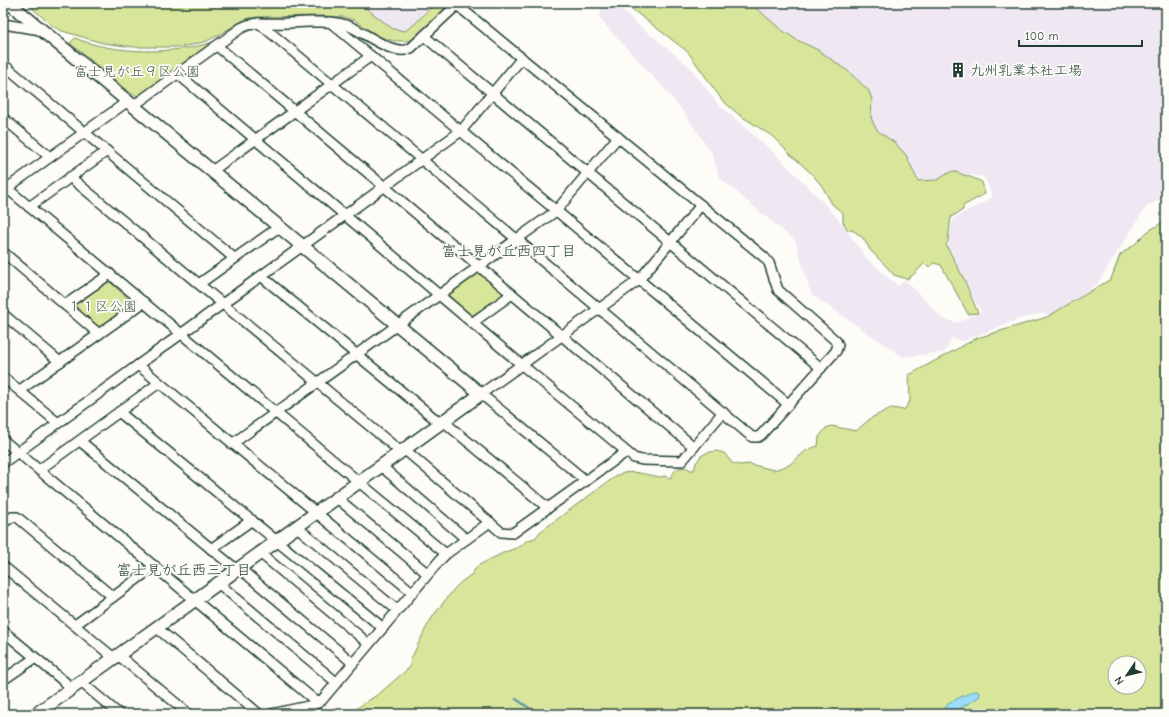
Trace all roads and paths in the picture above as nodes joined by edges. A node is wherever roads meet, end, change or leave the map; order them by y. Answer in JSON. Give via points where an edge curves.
{"nodes":[{"id":1,"x":9,"y":3,"type":"edge"},
{"id":2,"x":458,"y":4,"type":"edge"},
{"id":3,"x":330,"y":22,"type":"junction"},
{"id":4,"x":3,"y":24,"type":"edge"},
{"id":5,"x":259,"y":24,"type":"junction"},
{"id":6,"x":42,"y":31,"type":"junction"},
{"id":7,"x":424,"y":36,"type":"junction"},
{"id":8,"x":217,"y":46,"type":"junction"},
{"id":9,"x":371,"y":56,"type":"junction"},
{"id":10,"x":522,"y":58,"type":"junction"},
{"id":11,"x":3,"y":64,"type":"edge"},
{"id":12,"x":178,"y":74,"type":"junction"},
{"id":13,"x":332,"y":84,"type":"junction"},
{"id":14,"x":492,"y":93,"type":"junction"},
{"id":15,"x":130,"y":104,"type":"junction"},
{"id":16,"x":294,"y":111,"type":"junction"},
{"id":17,"x":3,"y":118,"type":"edge"},
{"id":18,"x":461,"y":131,"type":"junction"},
{"id":19,"x":84,"y":132,"type":"junction"},
{"id":20,"x":618,"y":137,"type":"junction"},
{"id":21,"x":256,"y":139,"type":"junction"},
{"id":22,"x":107,"y":151,"type":"junction"},
{"id":23,"x":50,"y":157,"type":"junction"},
{"id":24,"x":421,"y":160,"type":"junction"},
{"id":25,"x":212,"y":171,"type":"junction"},
{"id":26,"x":588,"y":173,"type":"junction"},
{"id":27,"x":70,"y":177,"type":"junction"},
{"id":28,"x":384,"y":186,"type":"junction"},
{"id":29,"x":4,"y":188,"type":"edge"},
{"id":30,"x":701,"y":205,"type":"junction"},
{"id":31,"x":29,"y":207,"type":"junction"},
{"id":32,"x":556,"y":211,"type":"junction"},
{"id":33,"x":345,"y":215,"type":"junction"},
{"id":34,"x":279,"y":227,"type":"junction"},
{"id":35,"x":517,"y":239,"type":"junction"},
{"id":36,"x":671,"y":242,"type":"junction"},
{"id":37,"x":302,"y":246,"type":"junction"},
{"id":38,"x":3,"y":252,"type":"edge"},
{"id":39,"x":234,"y":258,"type":"junction"},
{"id":40,"x":479,"y":266,"type":"junction"},
{"id":41,"x":110,"y":274,"type":"junction"},
{"id":42,"x":261,"y":276,"type":"junction"},
{"id":43,"x":639,"y":280,"type":"junction"},
{"id":44,"x":199,"y":284,"type":"junction"},
{"id":45,"x":512,"y":294,"type":"junction"},
{"id":46,"x":439,"y":295,"type":"junction"},
{"id":47,"x":144,"y":302,"type":"junction"},
{"id":48,"x":222,"y":304,"type":"junction"},
{"id":49,"x":65,"y":305,"type":"junction"},
{"id":50,"x":600,"y":309,"type":"junction"},
{"id":51,"x":3,"y":314,"type":"edge"},
{"id":52,"x":472,"y":323,"type":"junction"},
{"id":53,"x":397,"y":325,"type":"junction"},
{"id":54,"x":100,"y":334,"type":"junction"},
{"id":55,"x":181,"y":334,"type":"junction"},
{"id":56,"x":562,"y":336,"type":"junction"},
{"id":57,"x":356,"y":354,"type":"junction"},
{"id":58,"x":60,"y":362,"type":"junction"},
{"id":59,"x":138,"y":365,"type":"junction"},
{"id":60,"x":522,"y":365,"type":"junction"},
{"id":61,"x":821,"y":368,"type":"junction"},
{"id":62,"x":3,"y":376,"type":"edge"},
{"id":63,"x":317,"y":382,"type":"junction"},
{"id":64,"x":159,"y":383,"type":"junction"},
{"id":65,"x":20,"y":390,"type":"junction"},
{"id":66,"x":481,"y":394,"type":"junction"},
{"id":67,"x":788,"y":404,"type":"junction"},
{"id":68,"x":119,"y":412,"type":"junction"},
{"id":69,"x":275,"y":412,"type":"junction"},
{"id":70,"x":723,"y":412,"type":"junction"},
{"id":71,"x":58,"y":422,"type":"junction"},
{"id":72,"x":442,"y":422,"type":"junction"},
{"id":73,"x":3,"y":440,"type":"edge"},
{"id":74,"x":80,"y":441,"type":"junction"},
{"id":75,"x":232,"y":444,"type":"junction"},
{"id":76,"x":694,"y":447,"type":"junction"},
{"id":77,"x":403,"y":451,"type":"junction"},
{"id":78,"x":17,"y":452,"type":"junction"},
{"id":79,"x":626,"y":452,"type":"junction"},
{"id":80,"x":3,"y":463,"type":"edge"},
{"id":81,"x":381,"y":466,"type":"junction"},
{"id":82,"x":39,"y":470,"type":"junction"},
{"id":83,"x":586,"y":481,"type":"junction"},
{"id":84,"x":359,"y":482,"type":"junction"},
{"id":85,"x":337,"y":498,"type":"junction"},
{"id":86,"x":548,"y":508,"type":"junction"},
{"id":87,"x":316,"y":513,"type":"junction"},
{"id":88,"x":252,"y":520,"type":"junction"},
{"id":89,"x":490,"y":522,"type":"junction"},
{"id":90,"x":3,"y":523,"type":"edge"},
{"id":91,"x":297,"y":527,"type":"junction"},
{"id":92,"x":466,"y":539,"type":"junction"},
{"id":93,"x":277,"y":541,"type":"junction"},
{"id":94,"x":212,"y":549,"type":"junction"},
{"id":95,"x":260,"y":553,"type":"junction"},
{"id":96,"x":446,"y":554,"type":"junction"},
{"id":97,"x":3,"y":566,"type":"edge"},
{"id":98,"x":155,"y":566,"type":"junction"},
{"id":99,"x":238,"y":569,"type":"junction"},
{"id":100,"x":428,"y":574,"type":"junction"},
{"id":101,"x":218,"y":584,"type":"junction"},
{"id":102,"x":412,"y":592,"type":"junction"},
{"id":103,"x":113,"y":597,"type":"junction"},
{"id":104,"x":195,"y":600,"type":"junction"},
{"id":105,"x":397,"y":610,"type":"junction"},
{"id":106,"x":75,"y":625,"type":"junction"},
{"id":107,"x":157,"y":628,"type":"junction"},
{"id":108,"x":383,"y":628,"type":"junction"},
{"id":109,"x":3,"y":631,"type":"edge"},
{"id":110,"x":369,"y":644,"type":"junction"},
{"id":111,"x":116,"y":657,"type":"junction"},
{"id":112,"x":35,"y":658,"type":"junction"},
{"id":113,"x":353,"y":663,"type":"junction"},
{"id":114,"x":3,"y":680,"type":"edge"},
{"id":115,"x":336,"y":682,"type":"junction"},
{"id":116,"x":76,"y":685,"type":"junction"},
{"id":117,"x":318,"y":703,"type":"junction"},
{"id":118,"x":41,"y":713,"type":"edge"},
{"id":119,"x":119,"y":714,"type":"edge"},
{"id":120,"x":189,"y":714,"type":"edge"},
{"id":121,"x":259,"y":714,"type":"edge"},
{"id":122,"x":271,"y":714,"type":"edge"}],
"edges":[{"from":1,"to":6,"type":"street"},
{"from":2,"to":7,"type":"street"},
{"from":2,"to":10,"type":"street"},
{"from":3,"to":5,"type":"street"},
{"from":3,"to":7,"type":"street","via":[[350,26],[397,50],[408,49]]},
{"from":3,"to":9,"type":"street"},
{"from":4,"to":6,"type":"street"},
{"from":5,"to":8,"type":"street","via":[[245,26]]},
{"from":5,"to":13,"type":"street"},
{"from":6,"to":15,"type":"street"},
{"from":7,"to":14,"type":"street"},
{"from":8,"to":12,"type":"street"},
{"from":8,"to":16,"type":"street"},
{"from":9,"to":13,"type":"street"},
{"from":9,"to":18,"type":"street"},
{"from":10,"to":14,"type":"street"},
{"from":10,"to":20,"type":"street"},
{"from":11,"to":19,"type":"street"},
{"from":12,"to":15,"type":"street"},
{"from":12,"to":21,"type":"street"},
{"from":13,"to":16,"type":"street"},
{"from":13,"to":24,"type":"street"},
{"from":14,"to":18,"type":"street"},
{"from":14,"to":26,"type":"street"},
{"from":15,"to":19,"type":"street"},
{"from":15,"to":25,"type":"street"},
{"from":16,"to":21,"type":"street"},
{"from":16,"to":28,"type":"street"},
{"from":17,"to":23,"type":"street"},
{"from":18,"to":24,"type":"street"},
{"from":18,"to":32,"type":"street"},
{"from":19,"to":22,"type":"street"},
{"from":19,"to":23,"type":"street"},
{"from":20,"to":26,"type":"street"},
{"from":20,"to":30,"type":"street"},
{"from":21,"to":25,"type":"street"},
{"from":21,"to":33,"type":"street"},
{"from":22,"to":27,"type":"street"},
{"from":22,"to":39,"type":"street"},
{"from":23,"to":29,"type":"street"},
{"from":24,"to":28,"type":"street"},
{"from":24,"to":35,"type":"street"},
{"from":25,"to":34,"type":"street"},
{"from":26,"to":32,"type":"street"},
{"from":26,"to":36,"type":"street"},
{"from":27,"to":31,"type":"street"},
{"from":27,"to":44,"type":"street"},
{"from":28,"to":33,"type":"street"},
{"from":28,"to":40,"type":"street"},
{"from":29,"to":31,"type":"street"},
{"from":30,"to":36,"type":"street"},
{"from":30,"to":61,"type":"street","via":[[764,257],[778,290],[836,341],[838,348]]},
{"from":31,"to":41,"type":"street"},
{"from":32,"to":35,"type":"street"},
{"from":32,"to":43,"type":"street"},
{"from":33,"to":37,"type":"street"},
{"from":33,"to":46,"type":"street"},
{"from":34,"to":37,"type":"street"},
{"from":34,"to":39,"type":"street"},
{"from":35,"to":40,"type":"street"},
{"from":35,"to":50,"type":"street"},
{"from":36,"to":43,"type":"street"},
{"from":36,"to":61,"type":"street"},
{"from":37,"to":42,"type":"street"},
{"from":37,"to":53,"type":"street"},
{"from":38,"to":49,"type":"street"},
{"from":39,"to":44,"type":"street"},
{"from":40,"to":45,"type":"street"},
{"from":40,"to":46,"type":"street"},
{"from":41,"to":47,"type":"street"},
{"from":41,"to":49,"type":"street"},
{"from":42,"to":48,"type":"street"},
{"from":42,"to":57,"type":"street"},
{"from":43,"to":50,"type":"street"},
{"from":43,"to":67,"type":"street"},
{"from":44,"to":48,"type":"street"},
{"from":45,"to":52,"type":"street"},
{"from":45,"to":56,"type":"street"},
{"from":46,"to":52,"type":"street"},
{"from":46,"to":53,"type":"street"},
{"from":47,"to":54,"type":"street"},
{"from":47,"to":55,"type":"street"},
{"from":48,"to":55,"type":"street"},
{"from":48,"to":63,"type":"street"},
{"from":49,"to":54,"type":"street"},
{"from":50,"to":56,"type":"street"},
{"from":50,"to":70,"type":"street"},
{"from":51,"to":58,"type":"street"},
{"from":52,"to":60,"type":"street"},
{"from":53,"to":57,"type":"street"},
{"from":53,"to":66,"type":"street"},
{"from":54,"to":58,"type":"street"},
{"from":55,"to":59,"type":"street"},
{"from":55,"to":69,"type":"street"},
{"from":56,"to":60,"type":"street"},
{"from":56,"to":76,"type":"street"},
{"from":57,"to":63,"type":"street"},
{"from":57,"to":72,"type":"street"},
{"from":58,"to":65,"type":"street"},
{"from":59,"to":64,"type":"street"},
{"from":59,"to":71,"type":"street"},
{"from":60,"to":66,"type":"street"},
{"from":60,"to":79,"type":"street"},
{"from":61,"to":67,"type":"street"},
{"from":62,"to":65,"type":"street"},
{"from":63,"to":69,"type":"street"},
{"from":63,"to":77,"type":"street"},
{"from":64,"to":68,"type":"street"},
{"from":64,"to":75,"type":"street"},
{"from":65,"to":71,"type":"street"},
{"from":66,"to":72,"type":"street"},
{"from":66,"to":83,"type":"street"},
{"from":67,"to":70,"type":"street","via":[[758,437],[752,436]]},
{"from":68,"to":74,"type":"street"},
{"from":68,"to":88,"type":"street"},
{"from":69,"to":75,"type":"street"},
{"from":69,"to":84,"type":"street"},
{"from":70,"to":76,"type":"street"},
{"from":71,"to":78,"type":"street"},
{"from":72,"to":77,"type":"street"},
{"from":72,"to":86,"type":"street"},
{"from":73,"to":78,"type":"street"},
{"from":74,"to":82,"type":"street"},
{"from":74,"to":94,"type":"street"},
{"from":75,"to":87,"type":"street"},
{"from":76,"to":79,"type":"street","via":[[682,461],[678,462],[642,460]]},
{"from":77,"to":81,"type":"street"},
{"from":77,"to":89,"type":"street"},
{"from":78,"to":80,"type":"street"},
{"from":78,"to":82,"type":"street"},
{"from":79,"to":83,"type":"street"},
{"from":81,"to":84,"type":"street"},
{"from":81,"to":92,"type":"street"},
{"from":82,"to":98,"type":"street"},
{"from":83,"to":86,"type":"street"},
{"from":84,"to":85,"type":"street"},
{"from":84,"to":96,"type":"street"},
{"from":85,"to":87,"type":"street"},
{"from":85,"to":100,"type":"street"},
{"from":86,"to":89,"type":"street","via":[[513,533],[501,532]]},
{"from":87,"to":91,"type":"street"},
{"from":87,"to":102,"type":"street"},
{"from":88,"to":93,"type":"street"},
{"from":88,"to":94,"type":"street"},
{"from":89,"to":92,"type":"street"},
{"from":90,"to":103,"type":"street","via":[[17,517]]},
{"from":91,"to":93,"type":"street"},
{"from":91,"to":105,"type":"street"},
{"from":92,"to":96,"type":"street"},
{"from":93,"to":95,"type":"street"},
{"from":93,"to":108,"type":"street"},
{"from":94,"to":99,"type":"street"},
{"from":95,"to":99,"type":"street"},
{"from":95,"to":110,"type":"street"},
{"from":96,"to":100,"type":"street"},
{"from":97,"to":106,"type":"street"},
{"from":98,"to":103,"type":"street"},
{"from":98,"to":104,"type":"street"},
{"from":99,"to":101,"type":"street"},
{"from":99,"to":113,"type":"street"},
{"from":100,"to":102,"type":"street"},
{"from":101,"to":104,"type":"street"},
{"from":101,"to":115,"type":"street"},
{"from":102,"to":105,"type":"street"},
{"from":103,"to":106,"type":"street"},
{"from":104,"to":107,"type":"street"},
{"from":104,"to":117,"type":"street"},
{"from":105,"to":108,"type":"street"},
{"from":106,"to":111,"type":"street"},
{"from":107,"to":111,"type":"street"},
{"from":107,"to":121,"type":"street"},
{"from":108,"to":110,"type":"street"},
{"from":109,"to":112,"type":"street"},
{"from":110,"to":113,"type":"street"},
{"from":111,"to":116,"type":"street"},
{"from":111,"to":120,"type":"street"},
{"from":112,"to":114,"type":"street"},
{"from":112,"to":116,"type":"street"},
{"from":113,"to":115,"type":"street"},
{"from":115,"to":117,"type":"street"},
{"from":116,"to":118,"type":"street"},
{"from":116,"to":119,"type":"street"},
{"from":117,"to":122,"type":"street"}]}
